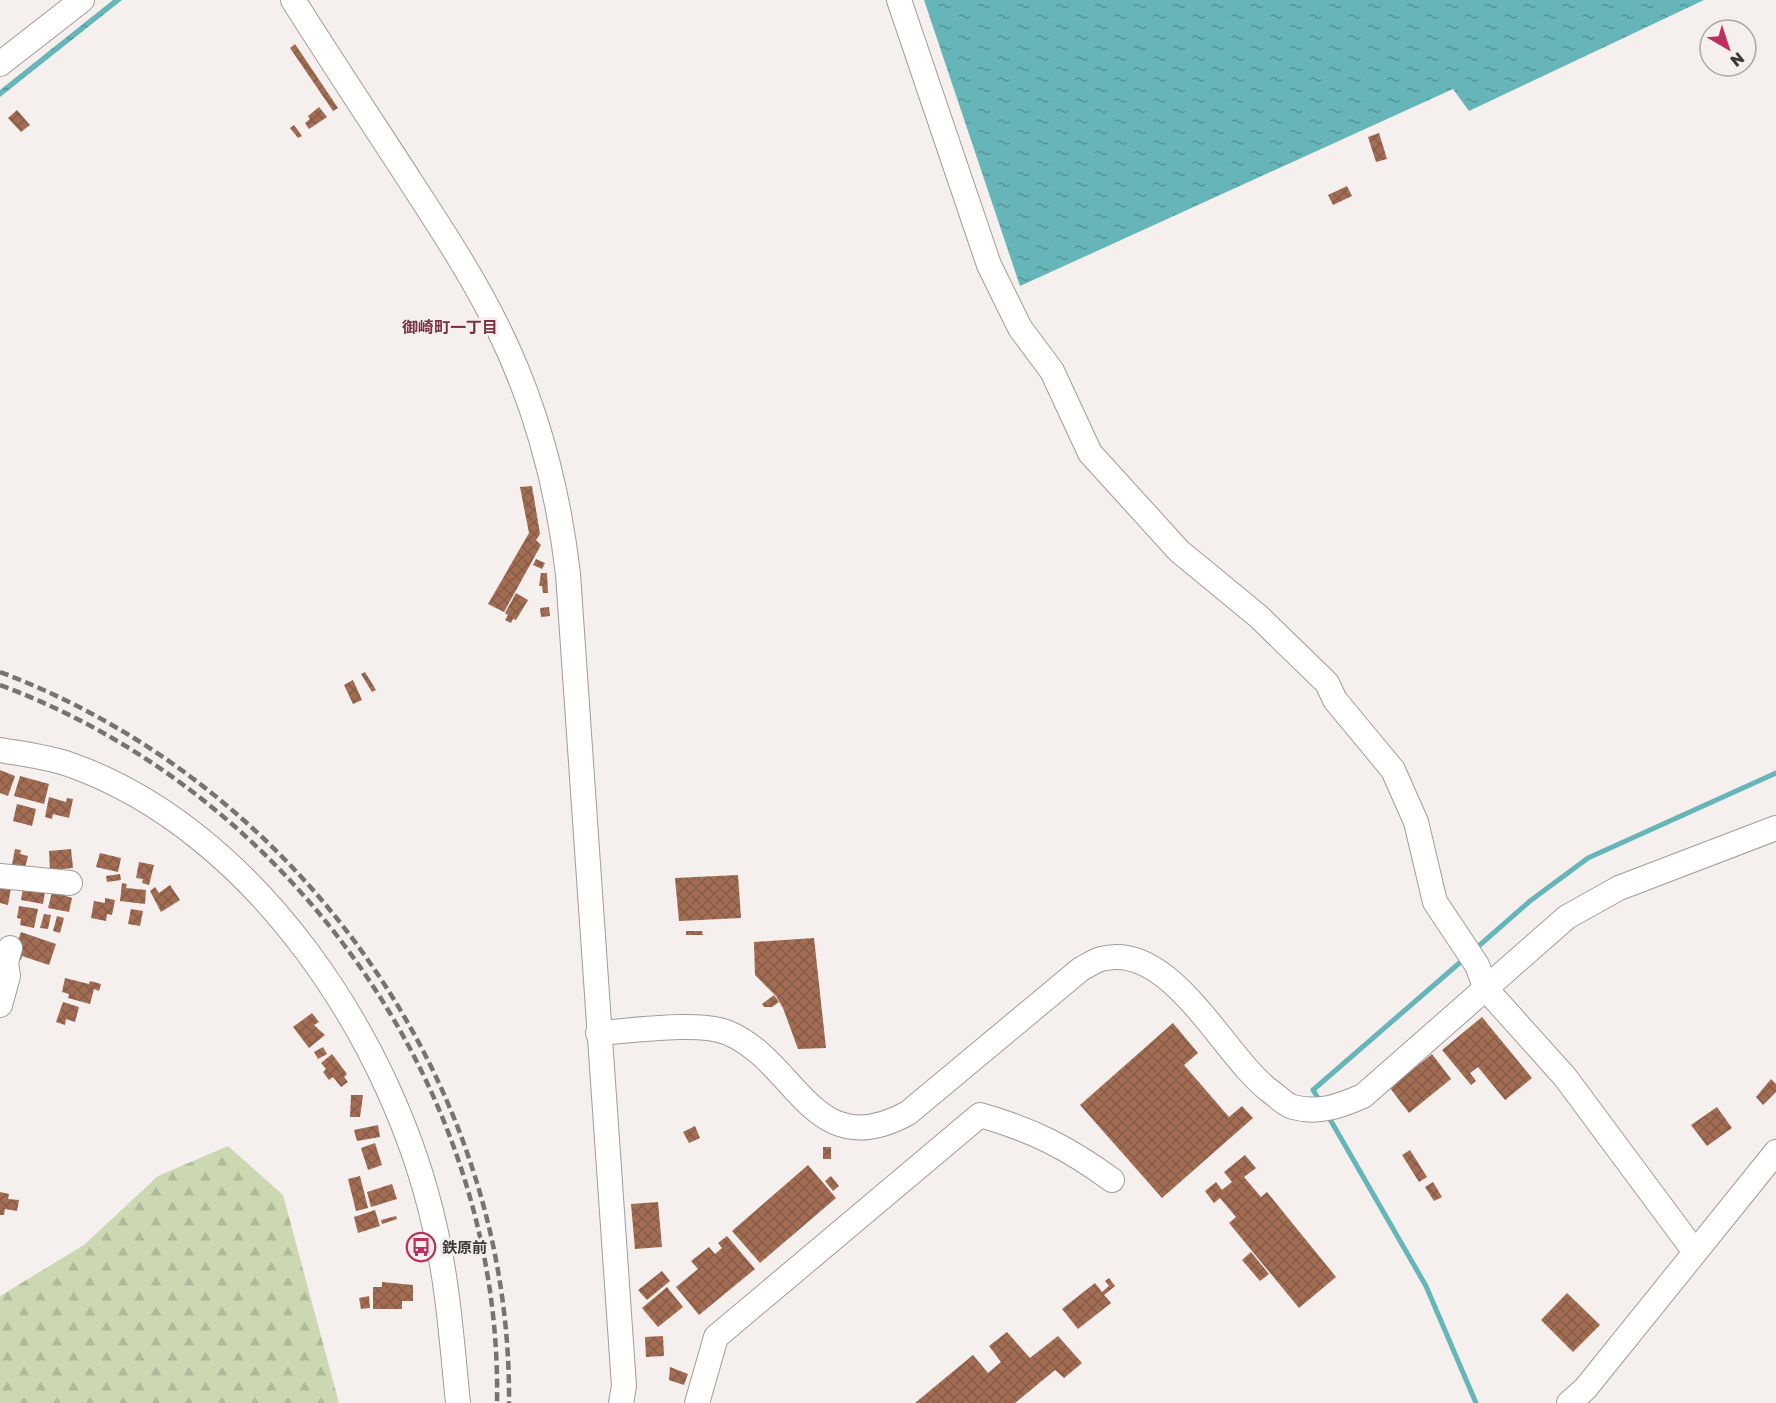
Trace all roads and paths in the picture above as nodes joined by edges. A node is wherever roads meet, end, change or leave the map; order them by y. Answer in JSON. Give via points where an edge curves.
{"nodes":[{"id":1,"x":82,"y":0,"type":"edge"},
{"id":2,"x":293,"y":0,"type":"edge"},
{"id":3,"x":899,"y":0,"type":"edge"},
{"id":4,"x":0,"y":64,"type":"edge"},
{"id":5,"x":0,"y":750,"type":"edge"},
{"id":6,"x":1776,"y":828,"type":"edge"},
{"id":7,"x":0,"y":876,"type":"edge"},
{"id":8,"x":70,"y":883,"type":"dead end"},
{"id":9,"x":10,"y":948,"type":"dead end"},
{"id":10,"x":1486,"y":989,"type":"junction"},
{"id":11,"x":1,"y":997,"type":"edge"},
{"id":12,"x":598,"y":1033,"type":"junction"},
{"id":13,"x":1776,"y":1152,"type":"edge"},
{"id":14,"x":1112,"y":1180,"type":"dead end"},
{"id":15,"x":1695,"y":1252,"type":"junction"},
{"id":16,"x":458,"y":1403,"type":"edge"},
{"id":17,"x":621,"y":1403,"type":"edge"},
{"id":18,"x":697,"y":1403,"type":"edge"},
{"id":19,"x":1569,"y":1403,"type":"edge"}],
"edges":[{"from":1,"to":4,"type":"street"},
{"from":2,"to":12,"type":"street","via":[[474,284],[515,365],[536,420],[558,506],[568,573]]},
{"from":3,"to":10,"type":"street","via":[[989,265],[1020,328],[1052,371],[1090,453],[1179,551],[1258,616],[1327,684],[1393,770],[1416,822],[1435,902],[1477,965]]},
{"from":5,"to":16,"type":"street","via":[[70,765],[165,813],[269,904],[319,966],[356,1026],[388,1091],[415,1160],[435,1227],[445,1280]]},
{"from":6,"to":10,"type":"street","via":[[1608,894],[1567,917]]},
{"from":7,"to":8,"type":"street"},
{"from":9,"to":11,"type":"street"},
{"from":10,"to":12,"type":"street","via":[[1363,1096],[1332,1110],[1291,1107],[1257,1081],[1172,981],[1146,964],[1125,959],[1102,959],[1080,969],[909,1113],[890,1123],[866,1128],[844,1126],[824,1118],[754,1050],[726,1032],[708,1027]]},
{"from":10,"to":15,"type":"street","via":[[1565,1077]]},
{"from":12,"to":17,"type":"street","via":[[624,1386]]},
{"from":13,"to":15,"type":"street"},
{"from":14,"to":18,"type":"street","via":[[1073,1152],[1014,1125],[980,1115],[716,1337]]},
{"from":15,"to":19,"type":"street","via":[[1585,1389]]}]}
